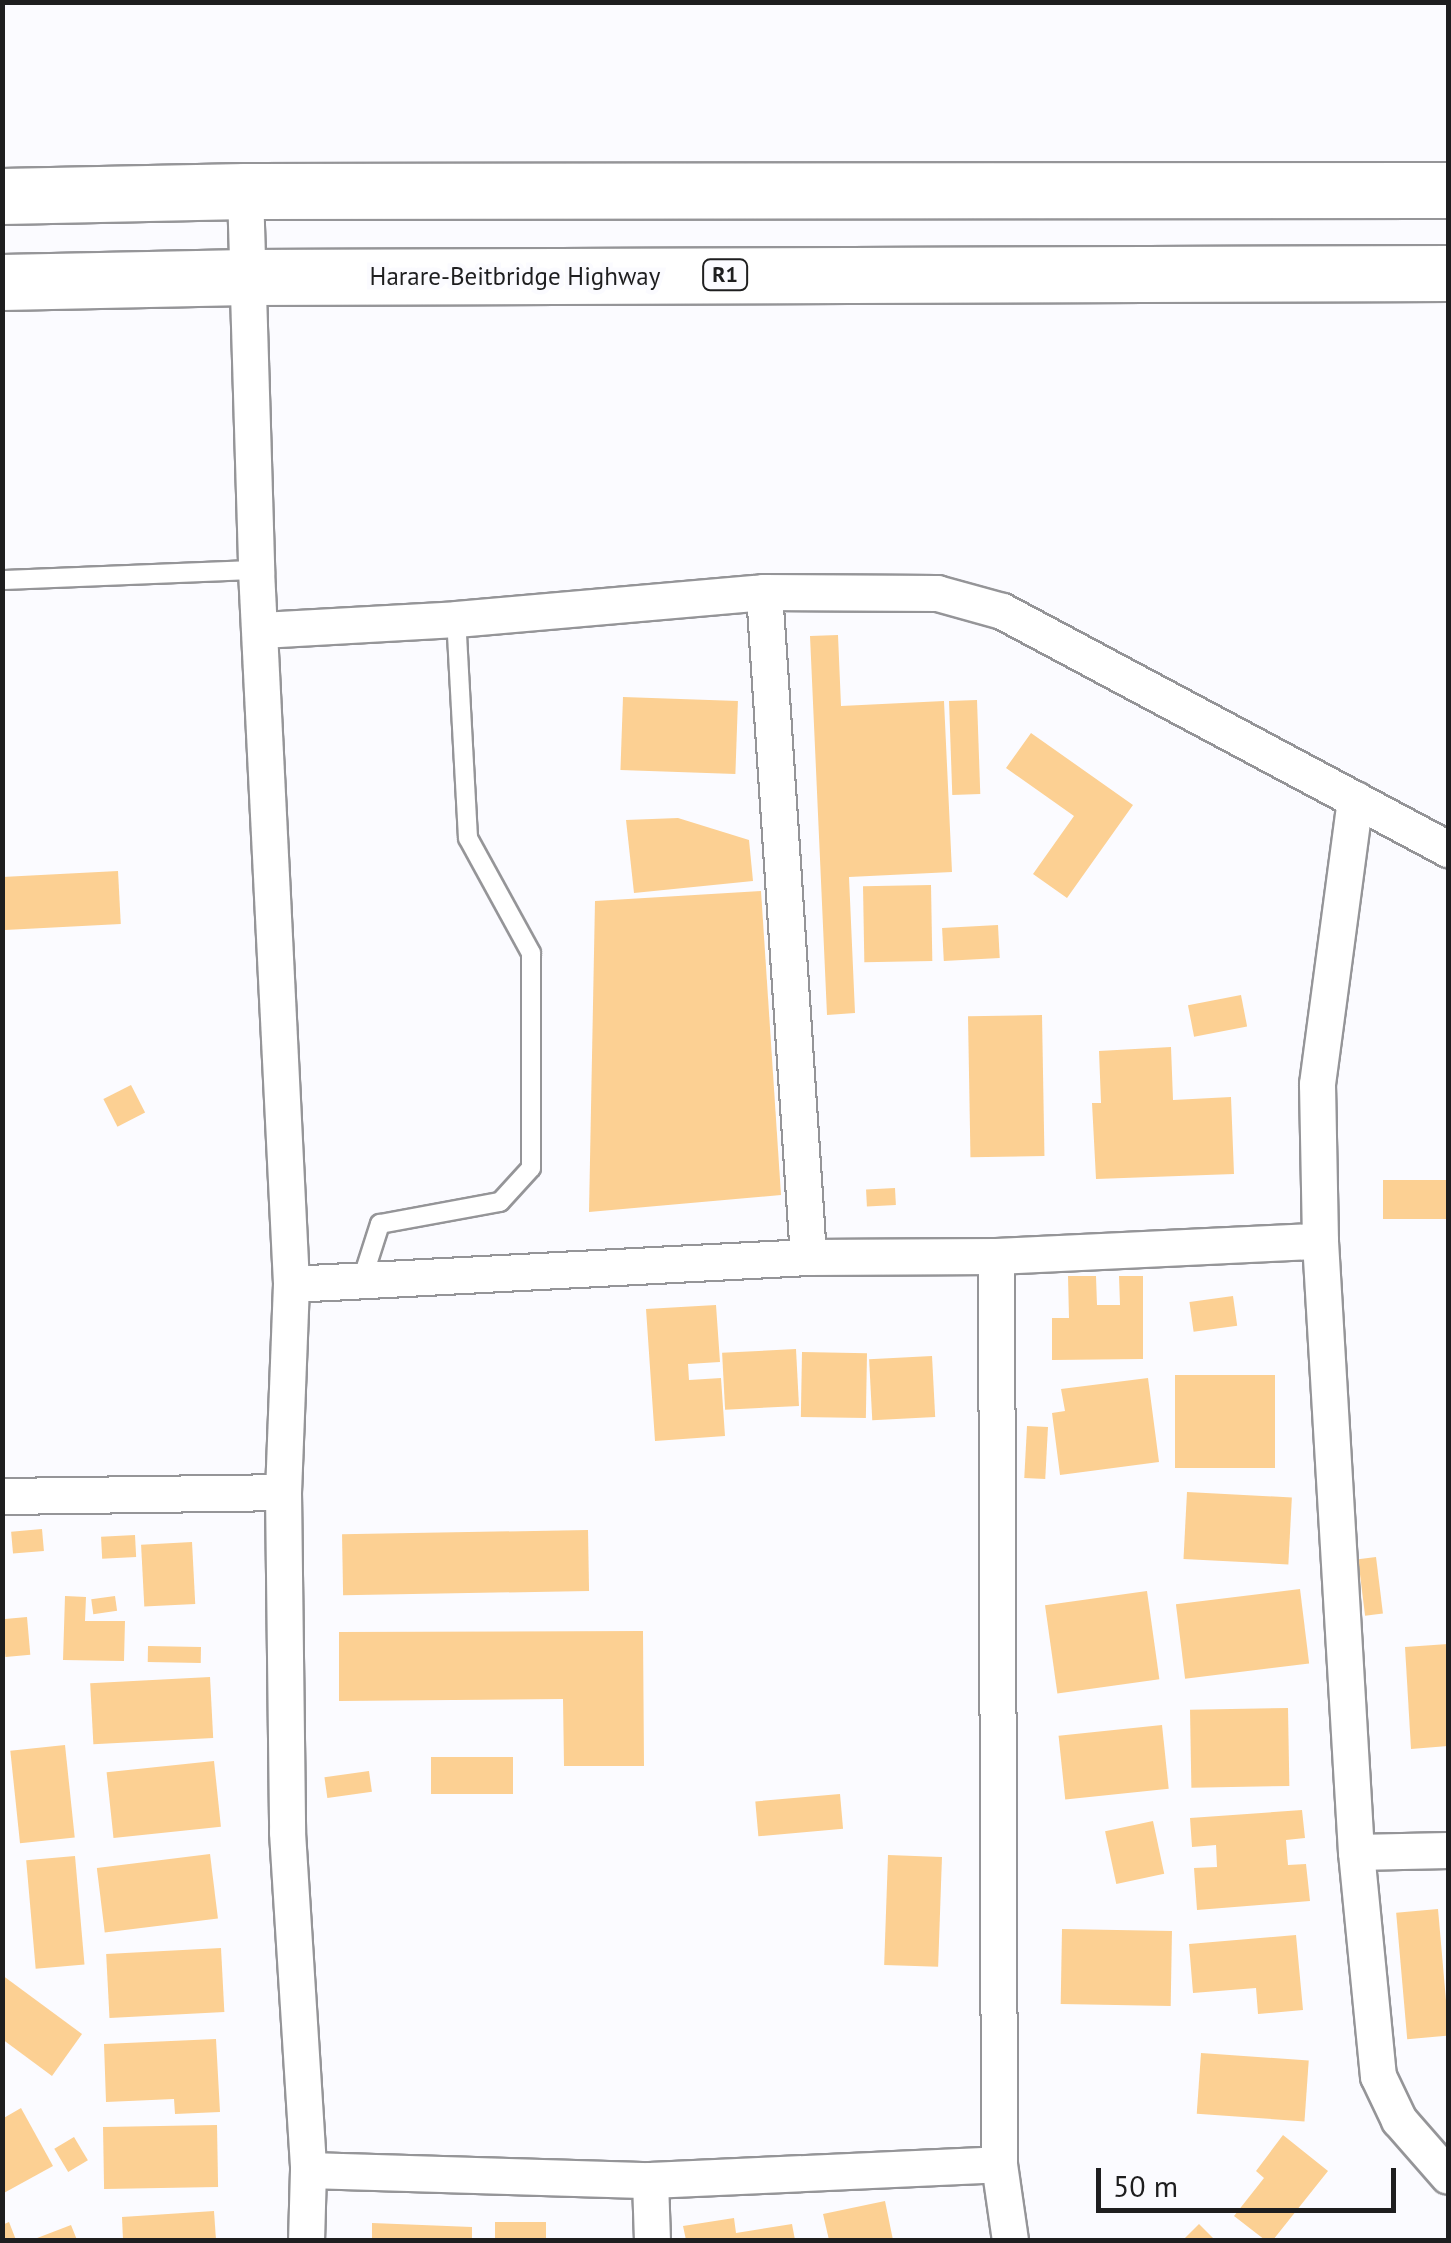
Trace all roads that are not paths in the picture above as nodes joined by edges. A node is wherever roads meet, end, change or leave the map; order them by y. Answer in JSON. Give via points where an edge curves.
{"nodes":[{"id":1,"x":1448,"y":190,"type":"edge"},
{"id":2,"x":245,"y":192,"type":"junction"},
{"id":3,"x":2,"y":196,"type":"edge"},
{"id":4,"x":1448,"y":272,"type":"edge"},
{"id":5,"x":246,"y":277,"type":"junction"},
{"id":6,"x":2,"y":282,"type":"edge"},
{"id":7,"x":256,"y":570,"type":"junction"},
{"id":8,"x":2,"y":580,"type":"edge"},
{"id":9,"x":764,"y":592,"type":"junction"},
{"id":10,"x":456,"y":620,"type":"junction"},
{"id":11,"x":262,"y":630,"type":"junction"},
{"id":12,"x":1355,"y":799,"type":"junction"},
{"id":13,"x":1448,"y":849,"type":"edge"},
{"id":14,"x":1320,"y":1240,"type":"junction"},
{"id":15,"x":808,"y":1256,"type":"junction"},
{"id":16,"x":996,"y":1256,"type":"junction"},
{"id":17,"x":362,"y":1280,"type":"junction"},
{"id":18,"x":291,"y":1284,"type":"junction"},
{"id":19,"x":283,"y":1492,"type":"junction"},
{"id":20,"x":2,"y":1496,"type":"edge"},
{"id":21,"x":1448,"y":1850,"type":"edge"},
{"id":22,"x":1356,"y":1852,"type":"junction"},
{"id":23,"x":999,"y":2164,"type":"junction"},
{"id":24,"x":308,"y":2170,"type":"junction"},
{"id":25,"x":1448,"y":2176,"type":"edge"},
{"id":26,"x":650,"y":2180,"type":"junction"},
{"id":27,"x":306,"y":2240,"type":"edge"},
{"id":28,"x":652,"y":2240,"type":"edge"},
{"id":29,"x":1010,"y":2240,"type":"edge"}],
"edges":[{"from":1,"to":2,"type":"highway"},
{"from":2,"to":3,"type":"highway"},
{"from":2,"to":5,"type":"street"},
{"from":4,"to":5,"type":"highway","name":"Harare-Beitbridge Highway","number":"R1"},
{"from":5,"to":6,"type":"highway","name":"Harare-Beitbridge Highway","number":"R1"},
{"from":5,"to":7,"type":"street"},
{"from":7,"to":8,"type":"lane"},
{"from":7,"to":11,"type":"street"},
{"from":9,"to":10,"type":"street"},
{"from":9,"to":12,"type":"street","via":[[937,592],[1002,610]]},
{"from":9,"to":15,"type":"street"},
{"from":10,"to":11,"type":"street"},
{"from":10,"to":17,"type":"lane","via":[[468,838],[531,953],[530,1168],[500,1202],[380,1224]]},
{"from":11,"to":18,"type":"street"},
{"from":12,"to":13,"type":"street"},
{"from":12,"to":14,"type":"street","via":[[1317,1084]]},
{"from":14,"to":16,"type":"street"},
{"from":14,"to":22,"type":"street"},
{"from":15,"to":16,"type":"street"},
{"from":15,"to":17,"type":"street"},
{"from":16,"to":23,"type":"street"},
{"from":17,"to":18,"type":"street"},
{"from":18,"to":19,"type":"street"},
{"from":19,"to":20,"type":"street"},
{"from":19,"to":24,"type":"street","via":[[287,1832]]},
{"from":21,"to":22,"type":"street"},
{"from":22,"to":25,"type":"street","via":[[1378,2076],[1399,2120]]},
{"from":23,"to":26,"type":"street"},
{"from":23,"to":29,"type":"street"},
{"from":24,"to":26,"type":"street"},
{"from":24,"to":27,"type":"street"},
{"from":26,"to":28,"type":"street"}]}
